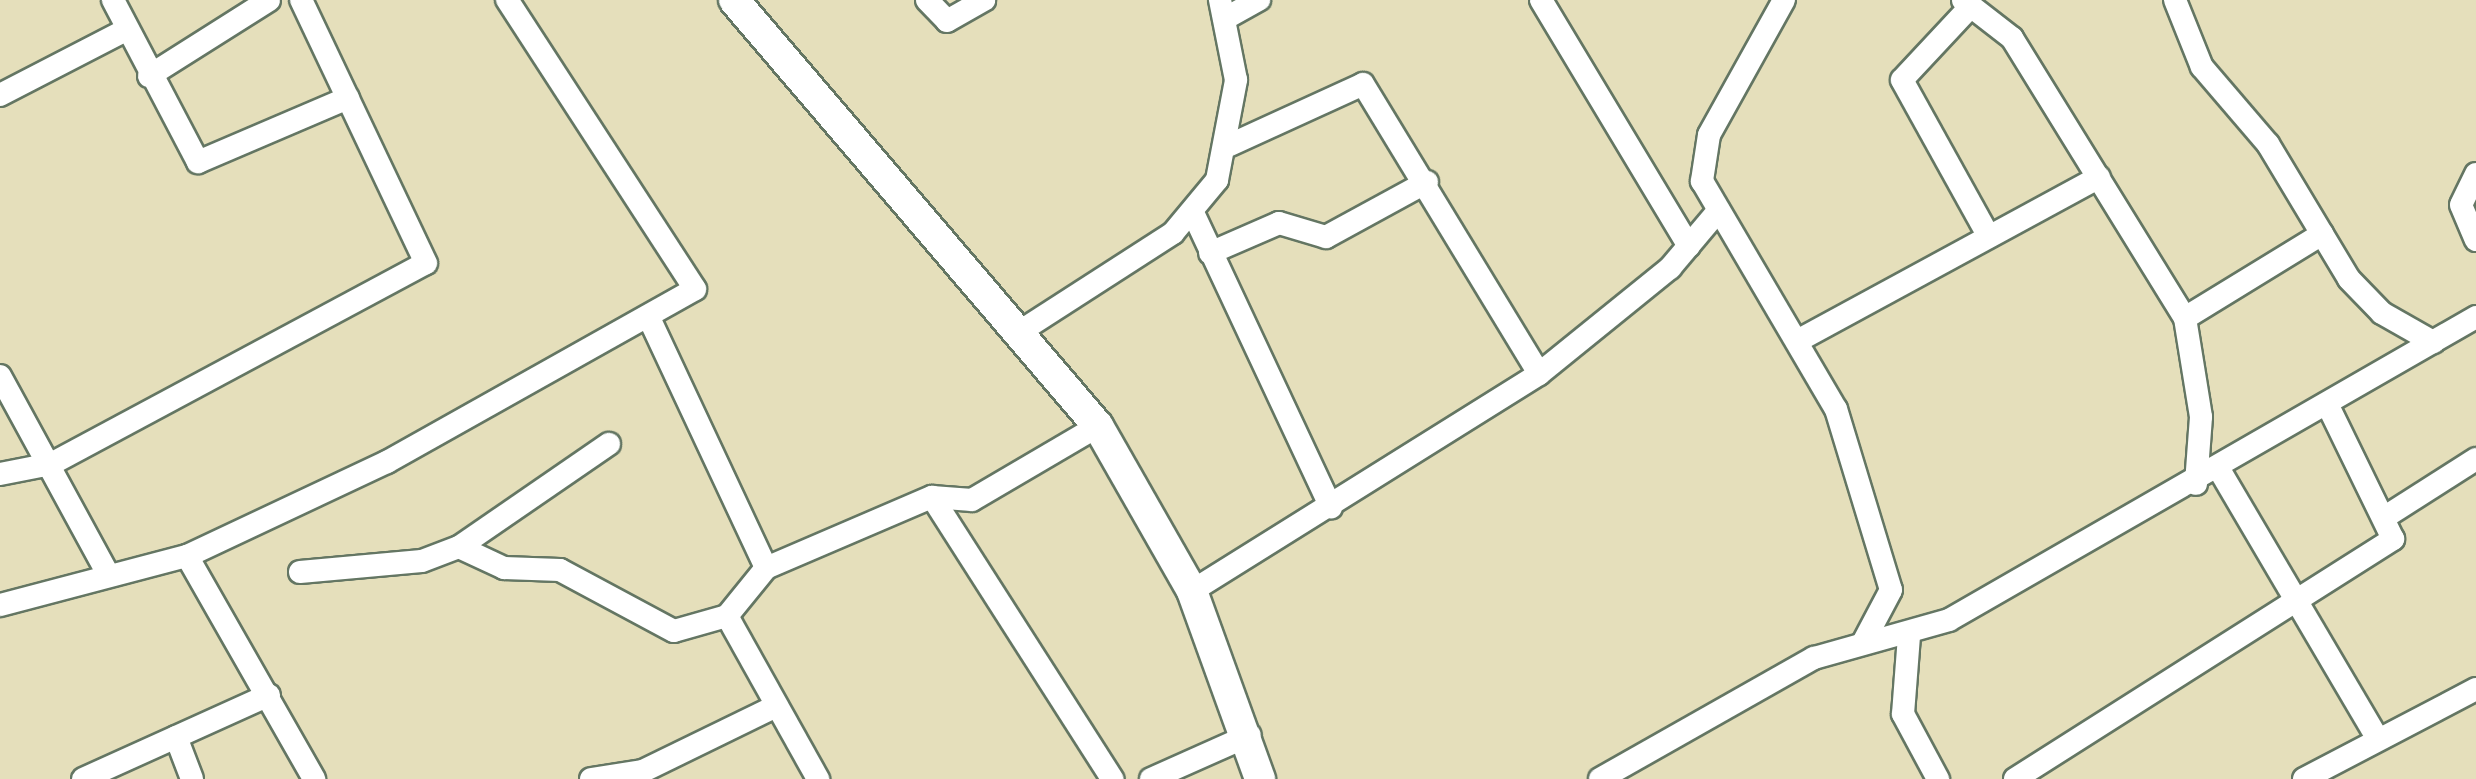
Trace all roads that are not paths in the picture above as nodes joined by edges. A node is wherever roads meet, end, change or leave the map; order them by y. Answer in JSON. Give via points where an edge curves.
{"nodes":[{"id":1,"x":113,"y":0,"type":"edge"},
{"id":2,"x":269,"y":0,"type":"edge"},
{"id":3,"x":300,"y":0,"type":"edge"},
{"id":4,"x":508,"y":0,"type":"edge"},
{"id":5,"x":734,"y":0,"type":"edge"},
{"id":6,"x":927,"y":0,"type":"edge"},
{"id":7,"x":984,"y":0,"type":"edge"},
{"id":8,"x":1259,"y":0,"type":"edge"},
{"id":9,"x":1541,"y":0,"type":"edge"},
{"id":10,"x":1784,"y":0,"type":"edge"},
{"id":11,"x":2175,"y":0,"type":"edge"},
{"id":12,"x":1967,"y":3,"type":"edge"},
{"id":13,"x":1223,"y":9,"type":"edge"},
{"id":14,"x":124,"y":31,"type":"junction"},
{"id":15,"x":148,"y":76,"type":"junction"},
{"id":16,"x":0,"y":95,"type":"edge"},
{"id":17,"x":348,"y":98,"type":"junction"},
{"id":18,"x":1230,"y":145,"type":"junction"},
{"id":19,"x":2476,"y":174,"type":"edge"},
{"id":20,"x":2099,"y":176,"type":"junction"},
{"id":21,"x":1426,"y":182,"type":"junction"},
{"id":22,"x":1718,"y":211,"type":"junction"},
{"id":23,"x":1194,"y":215,"type":"junction"},
{"id":24,"x":2322,"y":234,"type":"junction"},
{"id":25,"x":1989,"y":237,"type":"junction"},
{"id":26,"x":2476,"y":240,"type":"edge"},
{"id":27,"x":1688,"y":246,"type":"junction"},
{"id":28,"x":1210,"y":253,"type":"junction"},
{"id":29,"x":2476,"y":316,"type":"edge"},
{"id":30,"x":2185,"y":318,"type":"junction"},
{"id":31,"x":650,"y":320,"type":"junction"},
{"id":32,"x":1024,"y":329,"type":"junction"},
{"id":33,"x":1801,"y":339,"type":"junction"},
{"id":34,"x":2433,"y":342,"type":"junction"},
{"id":35,"x":1539,"y":374,"type":"junction"},
{"id":36,"x":0,"y":376,"type":"edge"},
{"id":37,"x":2328,"y":406,"type":"junction"},
{"id":38,"x":1098,"y":426,"type":"junction"},
{"id":39,"x":608,"y":444,"type":"dead end"},
{"id":40,"x":2476,"y":459,"type":"edge"},
{"id":41,"x":52,"y":464,"type":"junction"},
{"id":42,"x":2220,"y":471,"type":"junction"},
{"id":43,"x":0,"y":474,"type":"edge"},
{"id":44,"x":2196,"y":484,"type":"junction"},
{"id":45,"x":932,"y":497,"type":"junction"},
{"id":46,"x":1331,"y":508,"type":"junction"},
{"id":47,"x":2388,"y":516,"type":"junction"},
{"id":48,"x":459,"y":547,"type":"junction"},
{"id":49,"x":187,"y":556,"type":"junction"},
{"id":50,"x":766,"y":568,"type":"junction"},
{"id":51,"x":300,"y":572,"type":"dead end"},
{"id":52,"x":108,"y":574,"type":"junction"},
{"id":53,"x":1192,"y":591,"type":"junction"},
{"id":54,"x":2297,"y":600,"type":"junction"},
{"id":55,"x":0,"y":605,"type":"edge"},
{"id":56,"x":727,"y":616,"type":"junction"},
{"id":57,"x":1909,"y":636,"type":"junction"},
{"id":58,"x":1864,"y":641,"type":"junction"},
{"id":59,"x":2476,"y":688,"type":"edge"},
{"id":60,"x":269,"y":695,"type":"junction"},
{"id":61,"x":776,"y":706,"type":"junction"},
{"id":62,"x":1250,"y":735,"type":"junction"},
{"id":63,"x":2376,"y":736,"type":"junction"},
{"id":64,"x":176,"y":737,"type":"junction"},
{"id":65,"x":83,"y":779,"type":"edge"},
{"id":66,"x":192,"y":779,"type":"edge"},
{"id":67,"x":314,"y":779,"type":"edge"},
{"id":68,"x":591,"y":779,"type":"edge"},
{"id":69,"x":818,"y":779,"type":"edge"},
{"id":70,"x":1112,"y":779,"type":"edge"},
{"id":71,"x":1151,"y":779,"type":"edge"},
{"id":72,"x":1260,"y":779,"type":"edge"},
{"id":73,"x":1600,"y":779,"type":"edge"},
{"id":74,"x":1938,"y":779,"type":"edge"},
{"id":75,"x":2015,"y":779,"type":"edge"},
{"id":76,"x":2304,"y":779,"type":"edge"}],
"edges":[{"from":1,"to":14,"type":"street"},
{"from":2,"to":15,"type":"street"},
{"from":3,"to":17,"type":"street"},
{"from":4,"to":31,"type":"street","via":[[695,282]]},
{"from":5,"to":32,"type":"street"},
{"from":6,"to":7,"type":"street","via":[[946,20]]},
{"from":8,"to":13,"type":"street"},
{"from":9,"to":27,"type":"street"},
{"from":10,"to":22,"type":"street","via":[[1702,159]]},
{"from":11,"to":24,"type":"street","via":[[2202,67],[2268,144]]},
{"from":12,"to":20,"type":"street","via":[[2012,38]]},
{"from":12,"to":25,"type":"street","via":[[1902,80]]},
{"from":13,"to":18,"type":"street","via":[[1236,80]]},
{"from":14,"to":15,"type":"street"},
{"from":14,"to":16,"type":"street"},
{"from":15,"to":17,"type":"street","via":[[198,162]]},
{"from":17,"to":41,"type":"street","via":[[426,264]]},
{"from":18,"to":21,"type":"street","via":[[1362,84]]},
{"from":18,"to":23,"type":"street"},
{"from":19,"to":26,"type":"street","via":[[2460,205]]},
{"from":20,"to":25,"type":"street"},
{"from":20,"to":30,"type":"street"},
{"from":21,"to":28,"type":"street","via":[[1326,237],[1280,223]]},
{"from":21,"to":35,"type":"street"},
{"from":22,"to":27,"type":"street"},
{"from":22,"to":33,"type":"street"},
{"from":23,"to":28,"type":"street"},
{"from":23,"to":32,"type":"street"},
{"from":24,"to":30,"type":"street"},
{"from":24,"to":34,"type":"street","via":[[2366,300]]},
{"from":25,"to":33,"type":"street"},
{"from":27,"to":35,"type":"street"},
{"from":28,"to":46,"type":"street"},
{"from":29,"to":34,"type":"street"},
{"from":30,"to":44,"type":"street","via":[[2201,417]]},
{"from":31,"to":49,"type":"street"},
{"from":31,"to":50,"type":"street"},
{"from":32,"to":38,"type":"street"},
{"from":33,"to":58,"type":"street","via":[[1836,409],[1886,563],[1885,613]]},
{"from":34,"to":37,"type":"street"},
{"from":35,"to":46,"type":"street"},
{"from":36,"to":41,"type":"street"},
{"from":37,"to":42,"type":"street"},
{"from":37,"to":47,"type":"street"},
{"from":38,"to":45,"type":"street","via":[[972,500]]},
{"from":38,"to":53,"type":"street"},
{"from":39,"to":48,"type":"street"},
{"from":40,"to":47,"type":"street"},
{"from":41,"to":43,"type":"street"},
{"from":41,"to":52,"type":"street"},
{"from":42,"to":44,"type":"street"},
{"from":42,"to":54,"type":"street"},
{"from":44,"to":57,"type":"street"},
{"from":45,"to":50,"type":"street"},
{"from":45,"to":70,"type":"street"},
{"from":46,"to":53,"type":"street"},
{"from":47,"to":54,"type":"street","via":[[2393,540]]},
{"from":48,"to":51,"type":"street","via":[[422,561]]},
{"from":48,"to":56,"type":"street","via":[[496,566],[560,570],[674,631]]},
{"from":49,"to":52,"type":"street"},
{"from":49,"to":60,"type":"street"},
{"from":50,"to":56,"type":"street"},
{"from":52,"to":55,"type":"street"},
{"from":53,"to":62,"type":"street"},
{"from":54,"to":63,"type":"street"},
{"from":54,"to":75,"type":"street"},
{"from":56,"to":61,"type":"street"},
{"from":57,"to":58,"type":"street"},
{"from":57,"to":74,"type":"street","via":[[1903,714]]},
{"from":58,"to":73,"type":"street","via":[[1814,658]]},
{"from":59,"to":63,"type":"street"},
{"from":60,"to":64,"type":"street"},
{"from":60,"to":67,"type":"street"},
{"from":61,"to":68,"type":"street","via":[[643,771]]},
{"from":61,"to":69,"type":"street"},
{"from":62,"to":71,"type":"street"},
{"from":62,"to":72,"type":"street"},
{"from":63,"to":76,"type":"street"},
{"from":64,"to":65,"type":"street"},
{"from":64,"to":66,"type":"street"}]}
